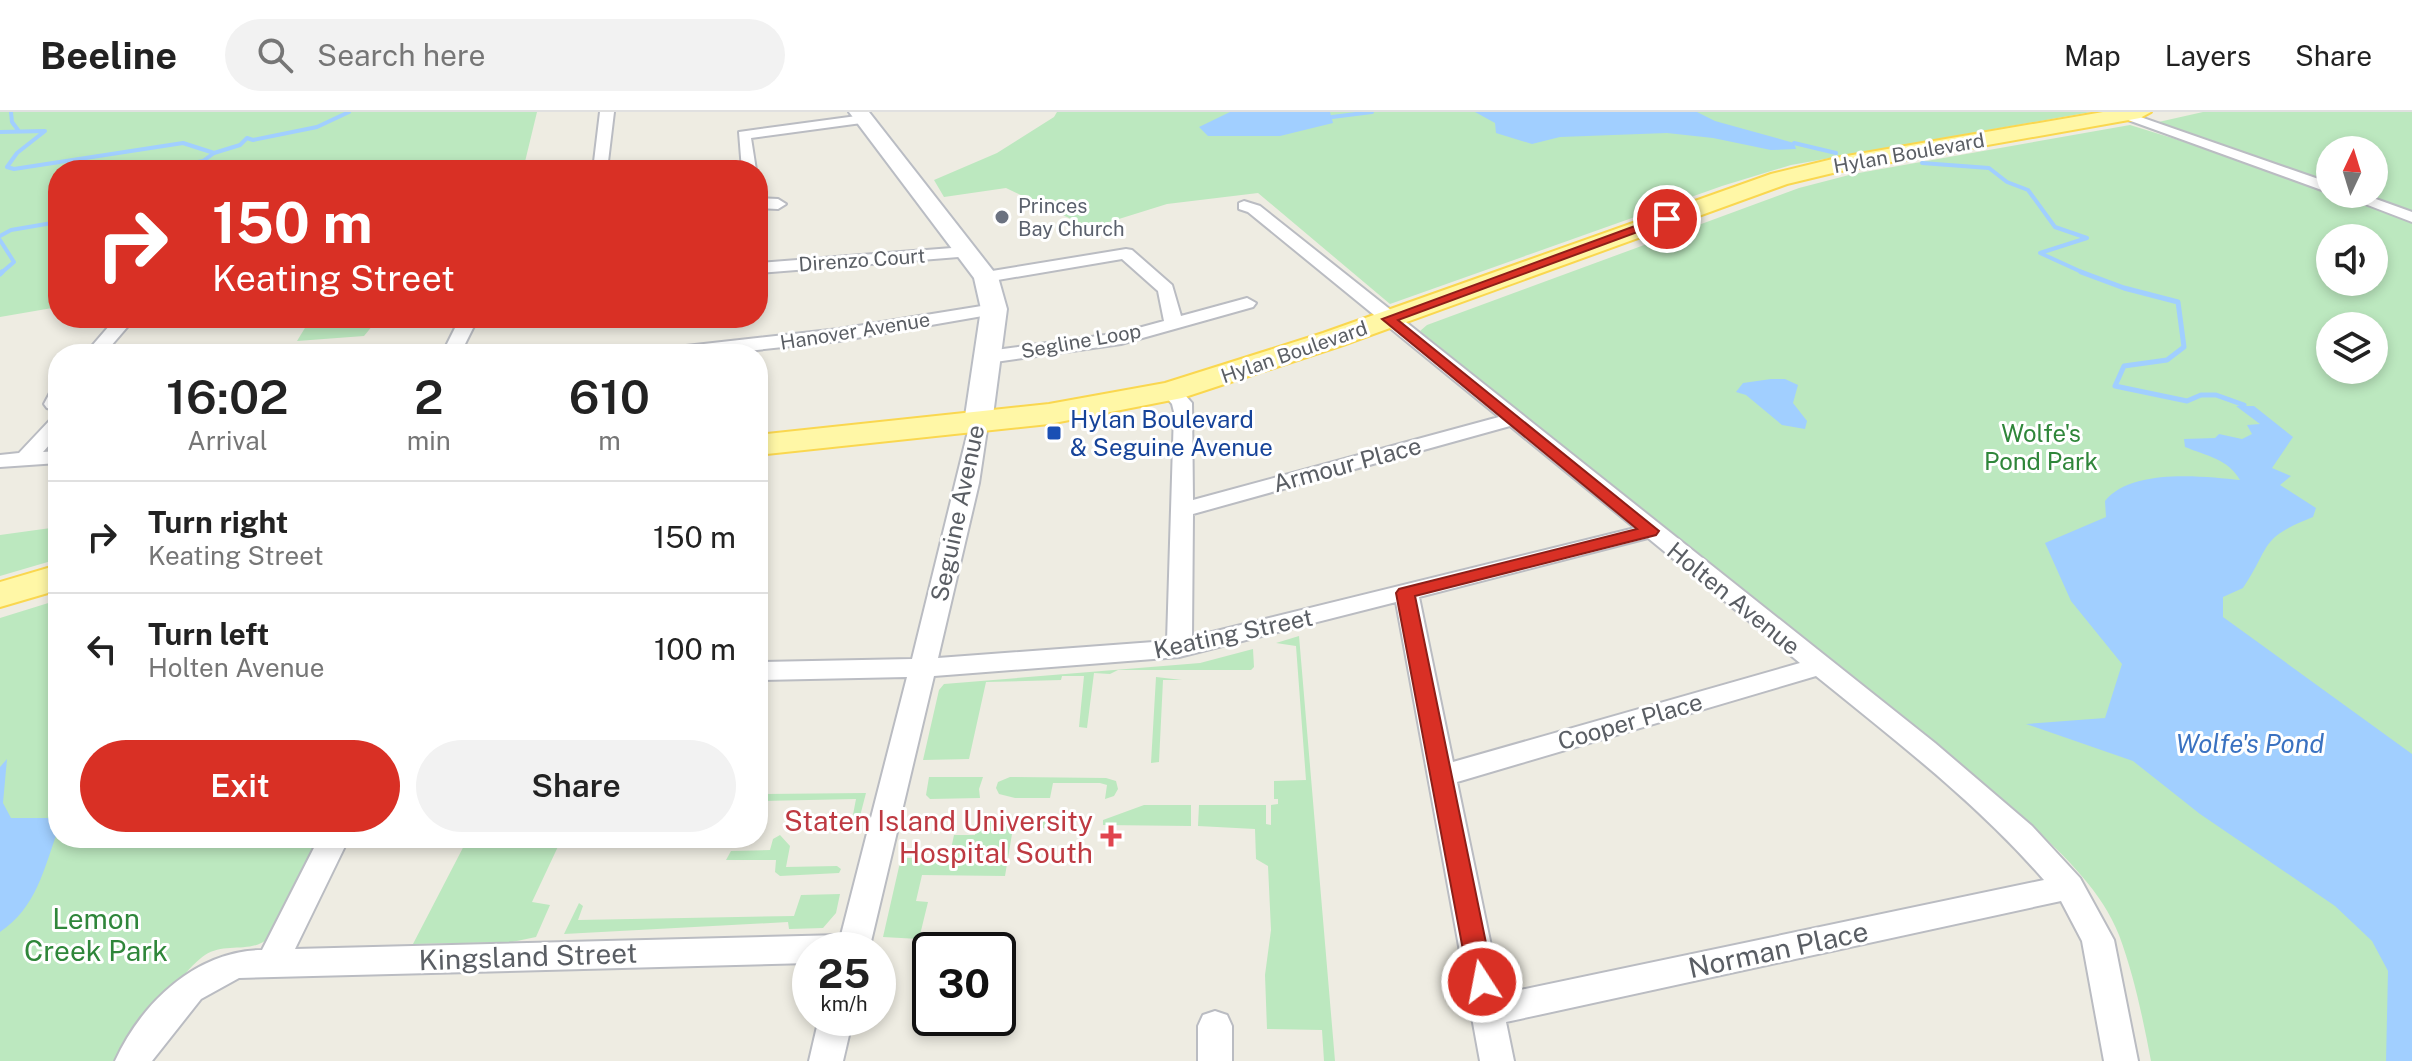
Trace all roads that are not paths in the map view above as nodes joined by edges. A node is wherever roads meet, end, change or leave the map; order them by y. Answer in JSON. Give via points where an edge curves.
{"nodes":[{"id":1,"x":607,"y":112,"type":"edge"},
{"id":2,"x":2125,"y":113,"type":"edge"},
{"id":3,"x":861,"y":116,"type":"edge"},
{"id":4,"x":601,"y":160,"type":"edge"},
{"id":5,"x":748,"y":160,"type":"edge"},
{"id":6,"x":2316,"y":183,"type":"edge"},
{"id":7,"x":768,"y":204,"type":"edge"},
{"id":8,"x":778,"y":204,"type":"dead end"},
{"id":9,"x":1244,"y":206,"type":"dead end"},
{"id":10,"x":2387,"y":208,"type":"edge"},
{"id":11,"x":2412,"y":217,"type":"edge"},
{"id":12,"x":965,"y":252,"type":"junction"},
{"id":13,"x":768,"y":267,"type":"edge"},
{"id":14,"x":986,"y":277,"type":"junction"},
{"id":15,"x":1247,"y":303,"type":"dead end"},
{"id":16,"x":994,"y":309,"type":"junction"},
{"id":17,"x":1389,"y":319,"type":"junction"},
{"id":18,"x":1173,"y":322,"type":"junction"},
{"id":19,"x":117,"y":328,"type":"edge"},
{"id":20,"x":103,"y":344,"type":"edge"},
{"id":21,"x":768,"y":344,"type":"edge"},
{"id":22,"x":988,"y":357,"type":"junction"},
{"id":23,"x":1171,"y":391,"type":"junction"},
{"id":24,"x":1513,"y":419,"type":"junction"},
{"id":25,"x":48,"y":422,"type":"edge"},
{"id":26,"x":978,"y":423,"type":"junction"},
{"id":27,"x":768,"y":444,"type":"edge"},
{"id":28,"x":48,"y":458,"type":"edge"},
{"id":29,"x":25,"y":459,"type":"junction"},
{"id":30,"x":0,"y":461,"type":"edge"},
{"id":31,"x":1182,"y":510,"type":"junction"},
{"id":32,"x":1650,"y":531,"type":"junction"},
{"id":33,"x":48,"y":580,"type":"edge"},
{"id":34,"x":1406,"y":593,"type":"junction"},
{"id":35,"x":0,"y":595,"type":"edge"},
{"id":36,"x":1179,"y":649,"type":"junction"},
{"id":37,"x":1819,"y":666,"type":"junction"},
{"id":38,"x":921,"y":668,"type":"junction"},
{"id":39,"x":768,"y":671,"type":"edge"},
{"id":40,"x":1441,"y":776,"type":"junction"},
{"id":41,"x":329,"y":848,"type":"edge"},
{"id":42,"x":2069,"y":887,"type":"junction"},
{"id":43,"x":857,"y":932,"type":"edge"},
{"id":44,"x":792,"y":950,"type":"edge"},
{"id":45,"x":272,"y":963,"type":"junction"},
{"id":46,"x":1487,"y":1012,"type":"junction"},
{"id":47,"x":1215,"y":1026,"type":"dead end"},
{"id":48,"x":832,"y":1036,"type":"edge"},
{"id":49,"x":132,"y":1061,"type":"edge"},
{"id":50,"x":826,"y":1061,"type":"edge"},
{"id":51,"x":1215,"y":1061,"type":"edge"},
{"id":52,"x":1497,"y":1061,"type":"edge"},
{"id":53,"x":2121,"y":1061,"type":"edge"}],
"edges":[{"from":1,"to":4,"type":"street"},
{"from":2,"to":6,"type":"street"},
{"from":2,"to":17,"type":"main road","name":"Hylan Boulevard","via":[[1791,176]]},
{"from":3,"to":5,"type":"street","via":[[744,135]]},
{"from":3,"to":12,"type":"street","name":"Seguine Avenue"},
{"from":7,"to":8,"type":"street"},
{"from":9,"to":17,"type":"street","name":"Holten Avenue"},
{"from":10,"to":11,"type":"street"},
{"from":12,"to":13,"type":"street","name":"Direnzo Court"},
{"from":12,"to":14,"type":"street","name":"Seguine Avenue"},
{"from":14,"to":16,"type":"street","name":"Seguine Avenue"},
{"from":14,"to":18,"type":"street","name":"Segline Loop","via":[[1126,254],[1166,289]]},
{"from":15,"to":18,"type":"street","name":"Segline Loop"},
{"from":16,"to":21,"type":"street","name":"Hanover Avenue"},
{"from":16,"to":22,"type":"street","name":"Seguine Avenue"},
{"from":17,"to":23,"type":"main road","name":"Hylan Boulevard"},
{"from":17,"to":24,"type":"street","name":"Holten Avenue"},
{"from":18,"to":22,"type":"street","name":"Segline Loop","via":[[1121,338]]},
{"from":19,"to":20,"type":"street"},
{"from":22,"to":26,"type":"street","name":"Seguine Avenue"},
{"from":23,"to":26,"type":"main road","name":"Hylan Boulevard"},
{"from":23,"to":31,"type":"street","via":[[1183,408]]},
{"from":24,"to":31,"type":"street","name":"Armour Place"},
{"from":24,"to":32,"type":"street","name":"Holten Avenue"},
{"from":25,"to":29,"type":"street"},
{"from":26,"to":27,"type":"main road","name":"Hylan Boulevard"},
{"from":26,"to":38,"type":"street","name":"Seguine Avenue"},
{"from":28,"to":29,"type":"street"},
{"from":29,"to":30,"type":"street"},
{"from":31,"to":36,"type":"street"},
{"from":32,"to":34,"type":"street","name":"Keating Street"},
{"from":32,"to":37,"type":"street","name":"Holten Avenue"},
{"from":33,"to":35,"type":"main road"},
{"from":34,"to":36,"type":"street","name":"Keating Street"},
{"from":34,"to":40,"type":"street"},
{"from":36,"to":38,"type":"street","name":"Keating Street"},
{"from":37,"to":40,"type":"street","name":"Cooper Place"},
{"from":37,"to":42,"type":"street","name":"Holten Avenue","via":[[2022,834]]},
{"from":38,"to":39,"type":"street","name":"Keating Street"},
{"from":38,"to":43,"type":"street","name":"Seguine Avenue"},
{"from":40,"to":46,"type":"street"},
{"from":41,"to":45,"type":"street"},
{"from":42,"to":46,"type":"street","name":"Norman Place"},
{"from":42,"to":53,"type":"street","name":"Holten Avenue","via":[[2098,940]]},
{"from":44,"to":45,"type":"street","name":"Kingsland Street"},
{"from":45,"to":49,"type":"street","name":"Kingsland Street","via":[[239,964],[205,975],[176,1002]]},
{"from":46,"to":52,"type":"street"},
{"from":47,"to":51,"type":"street"},
{"from":48,"to":50,"type":"street"}]}
